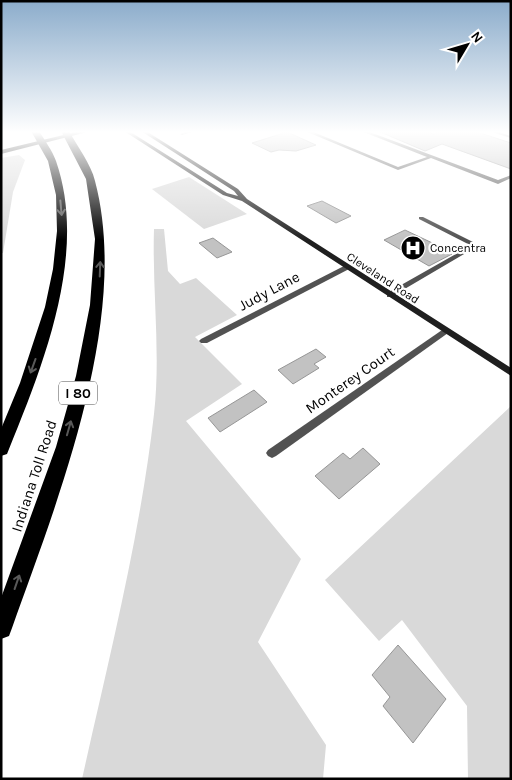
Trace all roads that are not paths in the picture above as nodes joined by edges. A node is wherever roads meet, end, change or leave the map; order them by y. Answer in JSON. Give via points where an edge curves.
{"nodes":[{"id":1,"x":54,"y":167,"type":"edge"},
{"id":2,"x":86,"y":167,"type":"edge"},
{"id":3,"x":183,"y":167,"type":"edge"},
{"id":4,"x":200,"y":167,"type":"edge"},
{"id":5,"x":458,"y":167,"type":"edge"},
{"id":6,"x":511,"y":176,"type":"edge"},
{"id":7,"x":244,"y":200,"type":"junction"},
{"id":8,"x":421,"y":218,"type":"dead end"},
{"id":9,"x":347,"y":268,"type":"junction"},
{"id":10,"x":390,"y":295,"type":"junction"},
{"id":11,"x":445,"y":331,"type":"junction"},
{"id":12,"x":204,"y":341,"type":"dead end"},
{"id":13,"x":511,"y":373,"type":"edge"},
{"id":14,"x":1,"y":449,"type":"edge"},
{"id":15,"x":272,"y":453,"type":"dead end"},
{"id":16,"x":1,"y":628,"type":"edge"}],
"edges":[{"from":1,"to":14,"type":"highway","one_way":true,"via":[[63,226],[54,295],[35,360]]},
{"from":16,"to":2,"type":"highway","name":"Indiana Toll Road","number":"I 80","one_way":true,"via":[[69,426],[97,309],[100,230],[96,200]]},
{"from":3,"to":7,"type":"main road","name":"Cleveland Road","via":[[225,194]]},
{"from":4,"to":7,"type":"main road","name":"Cleveland Road","via":[[236,190]]},
{"from":5,"to":6,"type":"lane","via":[[498,182]]},
{"from":7,"to":9,"type":"main road","name":"Cleveland Road"},
{"from":8,"to":10,"type":"lane","via":[[471,243],[473,248]]},
{"from":9,"to":10,"type":"main road","name":"Cleveland Road"},
{"from":9,"to":12,"type":"street","name":"Judy Lane"},
{"from":10,"to":11,"type":"main road","name":"Cleveland Road"},
{"from":11,"to":13,"type":"main road","name":"Cleveland Road"},
{"from":11,"to":15,"type":"street","name":"Monterey Court"}]}
